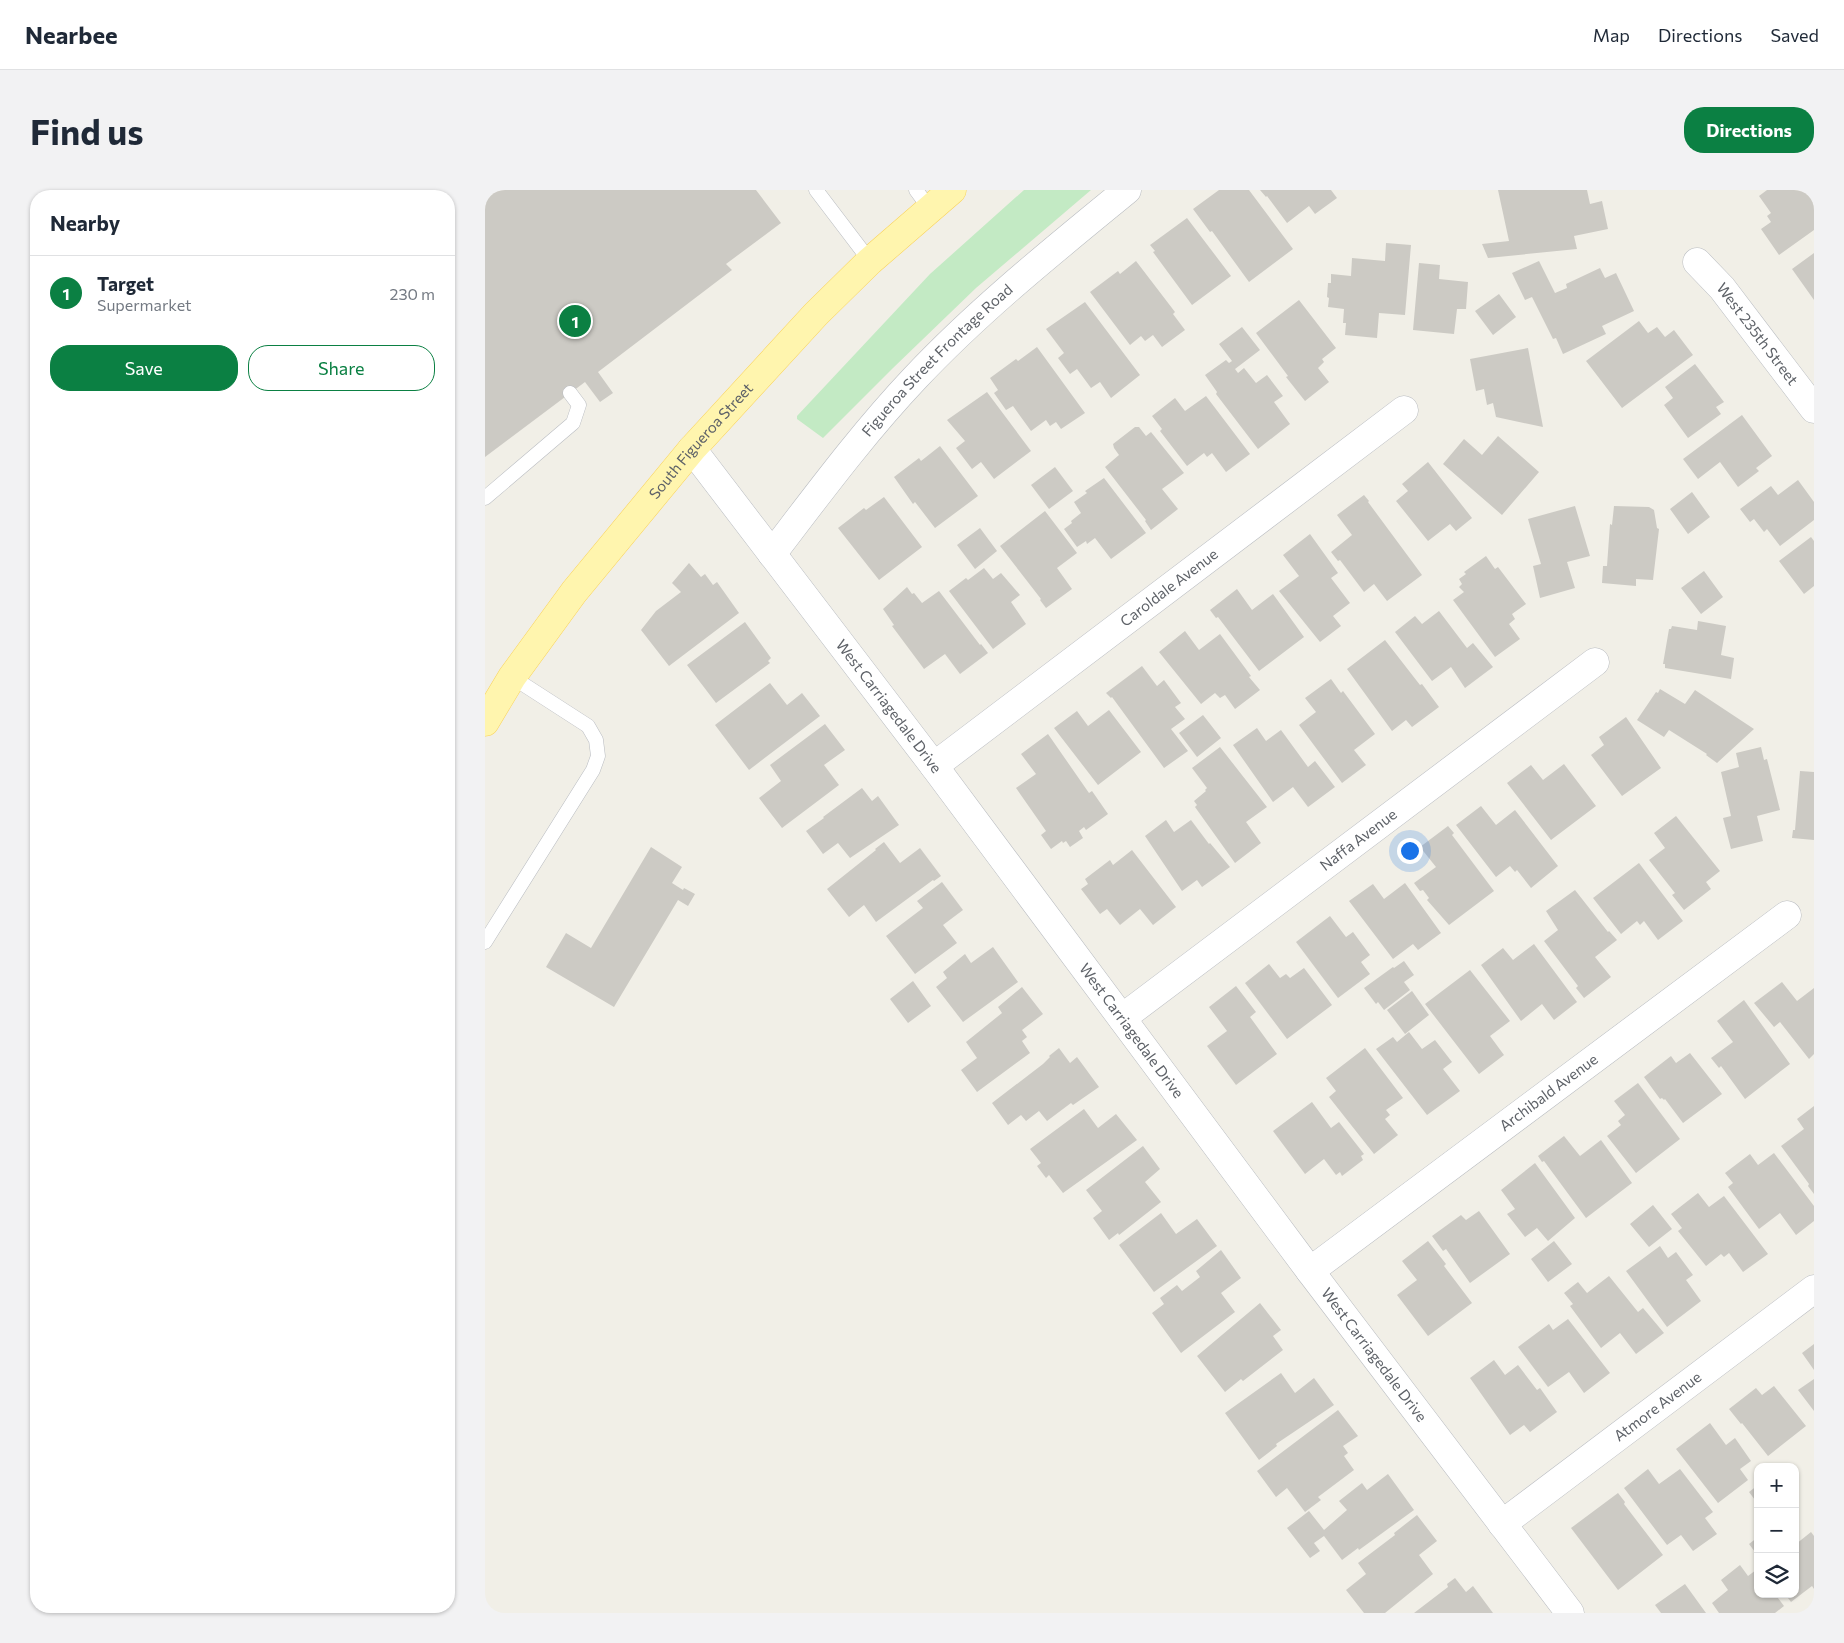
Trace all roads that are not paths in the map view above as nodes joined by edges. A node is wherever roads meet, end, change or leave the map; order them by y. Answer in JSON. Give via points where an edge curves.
{"nodes":[{"id":1,"x":815,"y":190,"type":"edge"},
{"id":2,"x":952,"y":190,"type":"edge"},
{"id":3,"x":1127,"y":190,"type":"edge"},
{"id":4,"x":923,"y":200,"type":"edge"},
{"id":5,"x":870,"y":261,"type":"junction"},
{"id":6,"x":1697,"y":262,"type":"dead end"},
{"id":7,"x":570,"y":393,"type":"dead end"},
{"id":8,"x":1814,"y":409,"type":"edge"},
{"id":9,"x":1404,"y":410,"type":"dead end"},
{"id":10,"x":692,"y":449,"type":"junction"},
{"id":11,"x":485,"y":498,"type":"edge"},
{"id":12,"x":772,"y":554,"type":"junction"},
{"id":13,"x":1595,"y":662,"type":"dead end"},
{"id":14,"x":512,"y":677,"type":"junction"},
{"id":15,"x":485,"y":721,"type":"edge"},
{"id":16,"x":934,"y":766,"type":"junction"},
{"id":17,"x":1787,"y":915,"type":"dead end"},
{"id":18,"x":485,"y":942,"type":"edge"},
{"id":19,"x":1121,"y":1018,"type":"junction"},
{"id":20,"x":1311,"y":1271,"type":"junction"},
{"id":21,"x":1814,"y":1289,"type":"edge"},
{"id":22,"x":1502,"y":1524,"type":"junction"},
{"id":23,"x":1570,"y":1613,"type":"edge"}],
"edges":[{"from":1,"to":5,"type":"lane"},
{"from":2,"to":4,"type":"main road","name":"South Figueroa Street"},
{"from":3,"to":12,"type":"street","name":"Figueroa Street Frontage Road","via":[[984,310],[915,378],[855,446]]},
{"from":4,"to":5,"type":"main road","name":"South Figueroa Street"},
{"from":5,"to":10,"type":"main road","name":"South Figueroa Street","via":[[816,314]]},
{"from":6,"to":8,"type":"street","name":"West 235th Street","via":[[1728,296]]},
{"from":7,"to":11,"type":"lane","via":[[579,405],[573,423]]},
{"from":9,"to":16,"type":"street","name":"Caroldale Avenue"},
{"from":10,"to":12,"type":"street","name":"West Carriagedale Drive"},
{"from":10,"to":14,"type":"main road","name":"South Figueroa Street","via":[[574,592]]},
{"from":12,"to":16,"type":"street","name":"West Carriagedale Drive"},
{"from":13,"to":19,"type":"street","name":"Naffa Avenue"},
{"from":14,"to":15,"type":"main road","name":"South Figueroa Street"},
{"from":14,"to":18,"type":"lane","via":[[588,726],[596,740],[598,756],[593,770]]},
{"from":16,"to":19,"type":"street","name":"West Carriagedale Drive"},
{"from":17,"to":20,"type":"street","name":"Archibald Avenue"},
{"from":19,"to":20,"type":"street","name":"West Carriagedale Drive"},
{"from":20,"to":22,"type":"street","name":"West Carriagedale Drive"},
{"from":21,"to":22,"type":"street","name":"Atmore Avenue"},
{"from":22,"to":23,"type":"street","name":"West Carriagedale Drive"}]}
